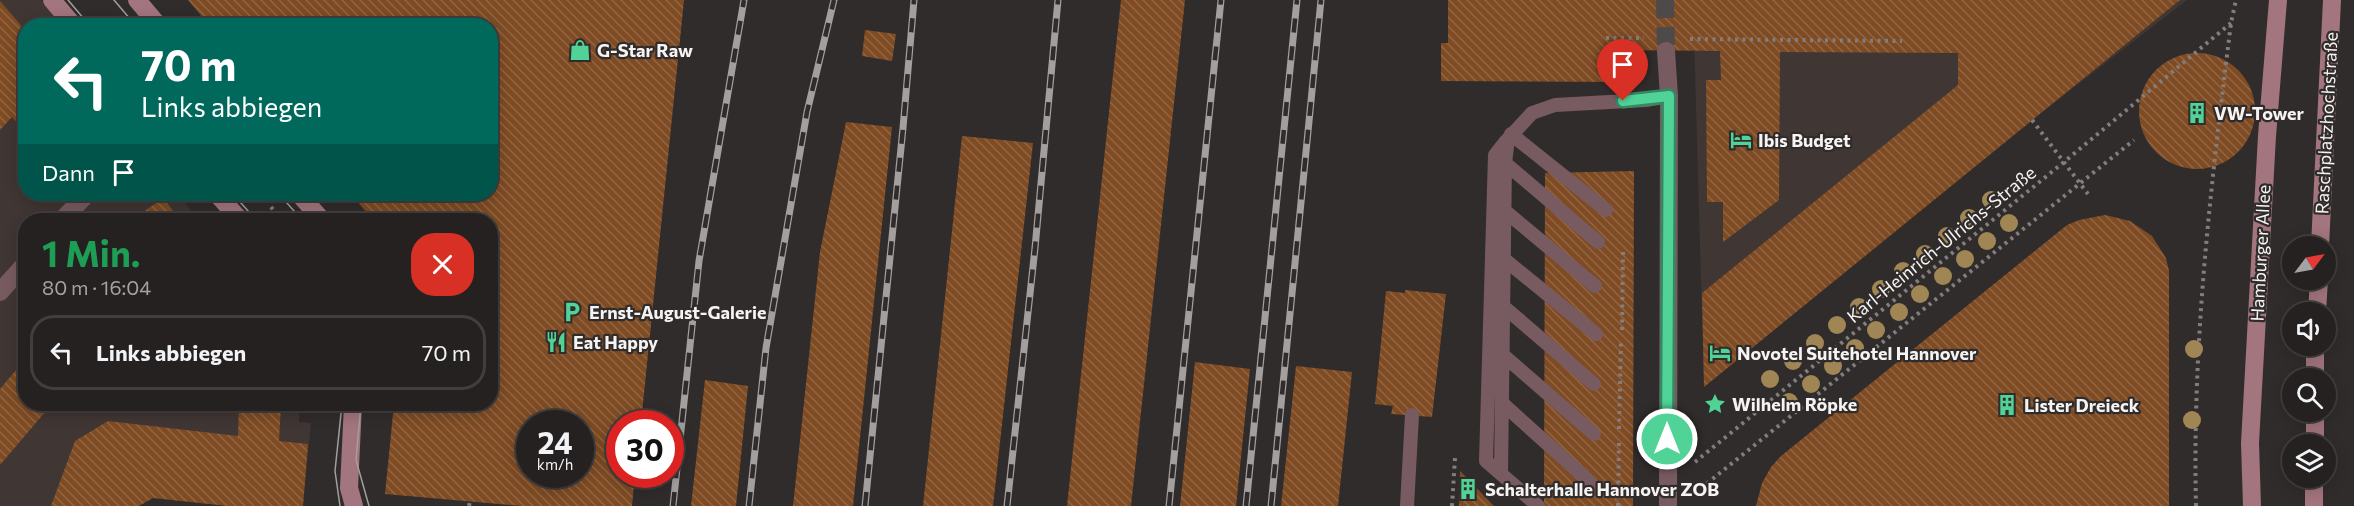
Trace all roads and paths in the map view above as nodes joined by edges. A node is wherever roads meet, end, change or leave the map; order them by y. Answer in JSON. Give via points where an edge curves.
{"nodes":[{"id":1,"x":52,"y":0,"type":"edge"},
{"id":2,"x":137,"y":0,"type":"edge"},
{"id":3,"x":2236,"y":0,"type":"edge"},
{"id":4,"x":2278,"y":0,"type":"edge"},
{"id":5,"x":2332,"y":0,"type":"edge"},
{"id":6,"x":67,"y":18,"type":"edge"},
{"id":7,"x":152,"y":18,"type":"edge"},
{"id":8,"x":2231,"y":23,"type":"junction"},
{"id":9,"x":1606,"y":38,"type":"dead end"},
{"id":10,"x":1689,"y":39,"type":"dead end"},
{"id":11,"x":1902,"y":41,"type":"dead end"},
{"id":12,"x":1660,"y":45,"type":"joint"},
{"id":13,"x":1669,"y":96,"type":"junction"},
{"id":14,"x":2032,"y":120,"type":"dead end"},
{"id":15,"x":1509,"y":137,"type":"junction"},
{"id":16,"x":2134,"y":140,"type":"dead end"},
{"id":17,"x":2064,"y":162,"type":"junction"},
{"id":18,"x":1505,"y":163,"type":"junction"},
{"id":19,"x":2081,"y":184,"type":"junction"},
{"id":20,"x":2088,"y":194,"type":"dead end"},
{"id":21,"x":80,"y":201,"type":"edge"},
{"id":22,"x":223,"y":201,"type":"edge"},
{"id":23,"x":306,"y":201,"type":"edge"},
{"id":24,"x":270,"y":207,"type":"dead end"},
{"id":25,"x":1606,"y":210,"type":"dead end"},
{"id":26,"x":1505,"y":211,"type":"junction"},
{"id":27,"x":69,"y":213,"type":"edge"},
{"id":28,"x":234,"y":213,"type":"edge"},
{"id":29,"x":276,"y":213,"type":"edge"},
{"id":30,"x":316,"y":213,"type":"edge"},
{"id":31,"x":2320,"y":236,"type":"edge"},
{"id":32,"x":1598,"y":242,"type":"dead end"},
{"id":33,"x":1623,"y":244,"type":"dead end"},
{"id":34,"x":1504,"y":259,"type":"junction"},
{"id":35,"x":18,"y":272,"type":"edge"},
{"id":36,"x":1595,"y":286,"type":"dead end"},
{"id":37,"x":0,"y":292,"type":"edge"},
{"id":38,"x":1504,"y":307,"type":"junction"},
{"id":39,"x":1596,"y":334,"type":"dead end"},
{"id":40,"x":1503,"y":355,"type":"junction"},
{"id":41,"x":1594,"y":384,"type":"dead end"},
{"id":42,"x":1502,"y":403,"type":"junction"},
{"id":43,"x":353,"y":411,"type":"edge"},
{"id":44,"x":1412,"y":415,"type":"dead end"},
{"id":45,"x":1594,"y":434,"type":"dead end"},
{"id":46,"x":1455,"y":458,"type":"dead end"},
{"id":47,"x":1502,"y":473,"type":"junction"},
{"id":48,"x":1592,"y":484,"type":"dead end"},
{"id":49,"x":1667,"y":485,"type":"junction"},
{"id":50,"x":2314,"y":488,"type":"edge"},
{"id":51,"x":1688,"y":499,"type":"dead end"},
{"id":52,"x":354,"y":506,"type":"edge"},
{"id":53,"x":1407,"y":506,"type":"edge"},
{"id":54,"x":1452,"y":506,"type":"edge"},
{"id":55,"x":1538,"y":506,"type":"edge"},
{"id":56,"x":1618,"y":506,"type":"edge"},
{"id":57,"x":1668,"y":506,"type":"edge"},
{"id":58,"x":2196,"y":506,"type":"edge"},
{"id":59,"x":2252,"y":506,"type":"edge"},
{"id":60,"x":2314,"y":506,"type":"edge"}],
"edges":[{"from":1,"to":6,"type":"main road"},
{"from":2,"to":7,"type":"main road"},
{"from":3,"to":8,"type":"path"},
{"from":4,"to":59,"type":"main road","name":"Hamburger Allee","via":[[2250,443]]},
{"from":5,"to":31,"type":"main road","name":"Raschplatzhochstraße"},
{"from":8,"to":17,"type":"path","name":"Karl-Heinrich-Ulrichs-Straße"},
{"from":8,"to":58,"type":"path","via":[[2201,285]]},
{"from":9,"to":12,"type":"path"},
{"from":10,"to":11,"type":"path"},
{"from":12,"to":13,"type":"street"},
{"from":13,"to":15,"type":"lane","via":[[1555,105],[1532,113]]},
{"from":13,"to":49,"type":"street"},
{"from":14,"to":17,"type":"path"},
{"from":15,"to":18,"type":"lane"},
{"from":15,"to":25,"type":"lane"},
{"from":15,"to":47,"type":"lane","via":[[1496,156],[1486,461]]},
{"from":16,"to":19,"type":"path"},
{"from":17,"to":19,"type":"path"},
{"from":17,"to":49,"type":"path","name":"Karl-Heinrich-Ulrichs-Straße"},
{"from":18,"to":26,"type":"lane"},
{"from":18,"to":32,"type":"lane"},
{"from":19,"to":20,"type":"path"},
{"from":19,"to":51,"type":"path"},
{"from":21,"to":27,"type":"street"},
{"from":22,"to":28,"type":"main road"},
{"from":23,"to":30,"type":"main road"},
{"from":24,"to":29,"type":"path"},
{"from":26,"to":34,"type":"lane"},
{"from":26,"to":36,"type":"lane"},
{"from":33,"to":56,"type":"path"},
{"from":34,"to":38,"type":"lane"},
{"from":34,"to":39,"type":"lane"},
{"from":35,"to":37,"type":"street"},
{"from":38,"to":40,"type":"lane"},
{"from":38,"to":41,"type":"lane"},
{"from":40,"to":42,"type":"lane"},
{"from":40,"to":45,"type":"lane"},
{"from":42,"to":47,"type":"lane"},
{"from":42,"to":48,"type":"lane"},
{"from":43,"to":52,"type":"main road","via":[[348,488]]},
{"from":44,"to":53,"type":"lane"},
{"from":46,"to":54,"type":"path"},
{"from":47,"to":55,"type":"lane"},
{"from":49,"to":57,"type":"street"},
{"from":50,"to":60,"type":"main road"}]}
